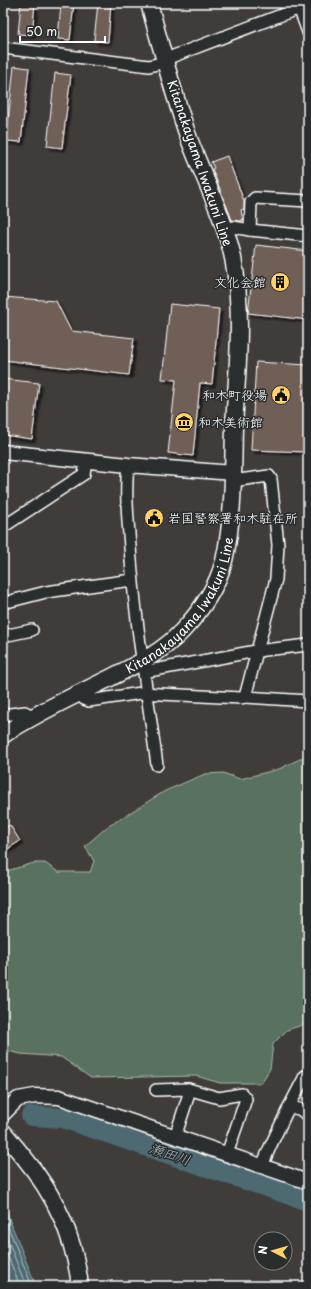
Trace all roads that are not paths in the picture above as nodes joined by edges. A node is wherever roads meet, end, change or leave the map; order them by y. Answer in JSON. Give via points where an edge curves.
{"nodes":[{"id":1,"x":149,"y":3,"type":"edge"},
{"id":2,"x":301,"y":7,"type":"edge"},
{"id":3,"x":308,"y":32,"type":"edge"},
{"id":4,"x":3,"y":48,"type":"edge"},
{"id":5,"x":164,"y":62,"type":"junction"},
{"id":6,"x":308,"y":201,"type":"edge"},
{"id":7,"x":250,"y":230,"type":"junction"},
{"id":8,"x":225,"y":231,"type":"junction"},
{"id":9,"x":308,"y":236,"type":"edge"},
{"id":10,"x":3,"y":452,"type":"edge"},
{"id":11,"x":86,"y":460,"type":"junction"},
{"id":12,"x":128,"y":465,"type":"junction"},
{"id":13,"x":232,"y":473,"type":"junction"},
{"id":14,"x":3,"y":527,"type":"edge"},
{"id":15,"x":132,"y":580,"type":"junction"},
{"id":16,"x":3,"y":603,"type":"edge"},
{"id":17,"x":32,"y":630,"type":"dead end"},
{"id":18,"x":3,"y":636,"type":"edge"},
{"id":19,"x":308,"y":645,"type":"edge"},
{"id":20,"x":256,"y":651,"type":"junction"},
{"id":21,"x":143,"y":666,"type":"junction"},
{"id":22,"x":79,"y":694,"type":"junction"},
{"id":23,"x":147,"y":694,"type":"junction"},
{"id":24,"x":245,"y":697,"type":"junction"},
{"id":25,"x":308,"y":701,"type":"edge"},
{"id":26,"x":3,"y":716,"type":"edge"},
{"id":27,"x":34,"y":717,"type":"junction"},
{"id":28,"x":3,"y":735,"type":"edge"},
{"id":29,"x":157,"y":765,"type":"dead end"},
{"id":30,"x":305,"y":1076,"type":"dead end"},
{"id":31,"x":188,"y":1089,"type":"junction"},
{"id":32,"x":156,"y":1090,"type":"dead end"},
{"id":33,"x":289,"y":1107,"type":"junction"},
{"id":34,"x":3,"y":1114,"type":"edge"},
{"id":35,"x":308,"y":1116,"type":"edge"},
{"id":36,"x":3,"y":1132,"type":"edge"},
{"id":37,"x":175,"y":1137,"type":"junction"},
{"id":38,"x":227,"y":1154,"type":"junction"},
{"id":39,"x":262,"y":1166,"type":"junction"},
{"id":40,"x":308,"y":1182,"type":"edge"},
{"id":41,"x":80,"y":1286,"type":"edge"}],
"edges":[{"from":1,"to":5,"type":"main road","name":"Kitanakayama Iwakuni Line"},
{"from":2,"to":3,"type":"street"},
{"from":2,"to":5,"type":"street","via":[[193,48]]},
{"from":4,"to":5,"type":"street","via":[[149,66]]},
{"from":5,"to":8,"type":"main road","name":"Kitanakayama Iwakuni Line","via":[[189,138]]},
{"from":6,"to":7,"type":"street","via":[[255,198],[251,202]]},
{"from":7,"to":8,"type":"street","via":[[233,228]]},
{"from":7,"to":9,"type":"street"},
{"from":8,"to":13,"type":"main road","name":"Kitanakayama Iwakuni Line","via":[[233,258],[238,298]]},
{"from":10,"to":11,"type":"street"},
{"from":11,"to":12,"type":"street"},
{"from":11,"to":14,"type":"street","via":[[84,474]]},
{"from":12,"to":13,"type":"street"},
{"from":12,"to":15,"type":"street","via":[[127,498]]},
{"from":13,"to":20,"type":"street","via":[[239,480],[269,476],[271,480],[278,545],[276,579]]},
{"from":13,"to":21,"type":"main road","name":"Kitanakayama Iwakuni Line","via":[[230,527],[223,563],[211,593],[181,632]]},
{"from":15,"to":16,"type":"street","via":[[46,592]]},
{"from":15,"to":21,"type":"street"},
{"from":17,"to":18,"type":"street"},
{"from":19,"to":20,"type":"street"},
{"from":20,"to":21,"type":"street","via":[[149,671]]},
{"from":20,"to":24,"type":"street"},
{"from":21,"to":22,"type":"main road","name":"Kitanakayama Iwakuni Line"},
{"from":21,"to":23,"type":"street"},
{"from":22,"to":23,"type":"street","via":[[89,701]]},
{"from":22,"to":27,"type":"main road","name":"Kitanakayama Iwakuni Line"},
{"from":23,"to":24,"type":"street"},
{"from":23,"to":29,"type":"street"},
{"from":24,"to":25,"type":"street"},
{"from":26,"to":27,"type":"street","via":[[25,712]]},
{"from":27,"to":28,"type":"main road","name":"Kitanakayama Iwakuni Line"},
{"from":30,"to":33,"type":"street"},
{"from":31,"to":32,"type":"street"},
{"from":31,"to":37,"type":"street","via":[[188,1097]]},
{"from":31,"to":38,"type":"street","via":[[219,1098],[242,1094],[246,1099]]},
{"from":33,"to":35,"type":"street","via":[[298,1109]]},
{"from":33,"to":39,"type":"street"},
{"from":34,"to":37,"type":"street","via":[[18,1099],[35,1096],[59,1097]]},
{"from":36,"to":41,"type":"main road","via":[[52,1196],[73,1247]]},
{"from":37,"to":38,"type":"street"},
{"from":38,"to":39,"type":"street"},
{"from":39,"to":40,"type":"street"}]}
